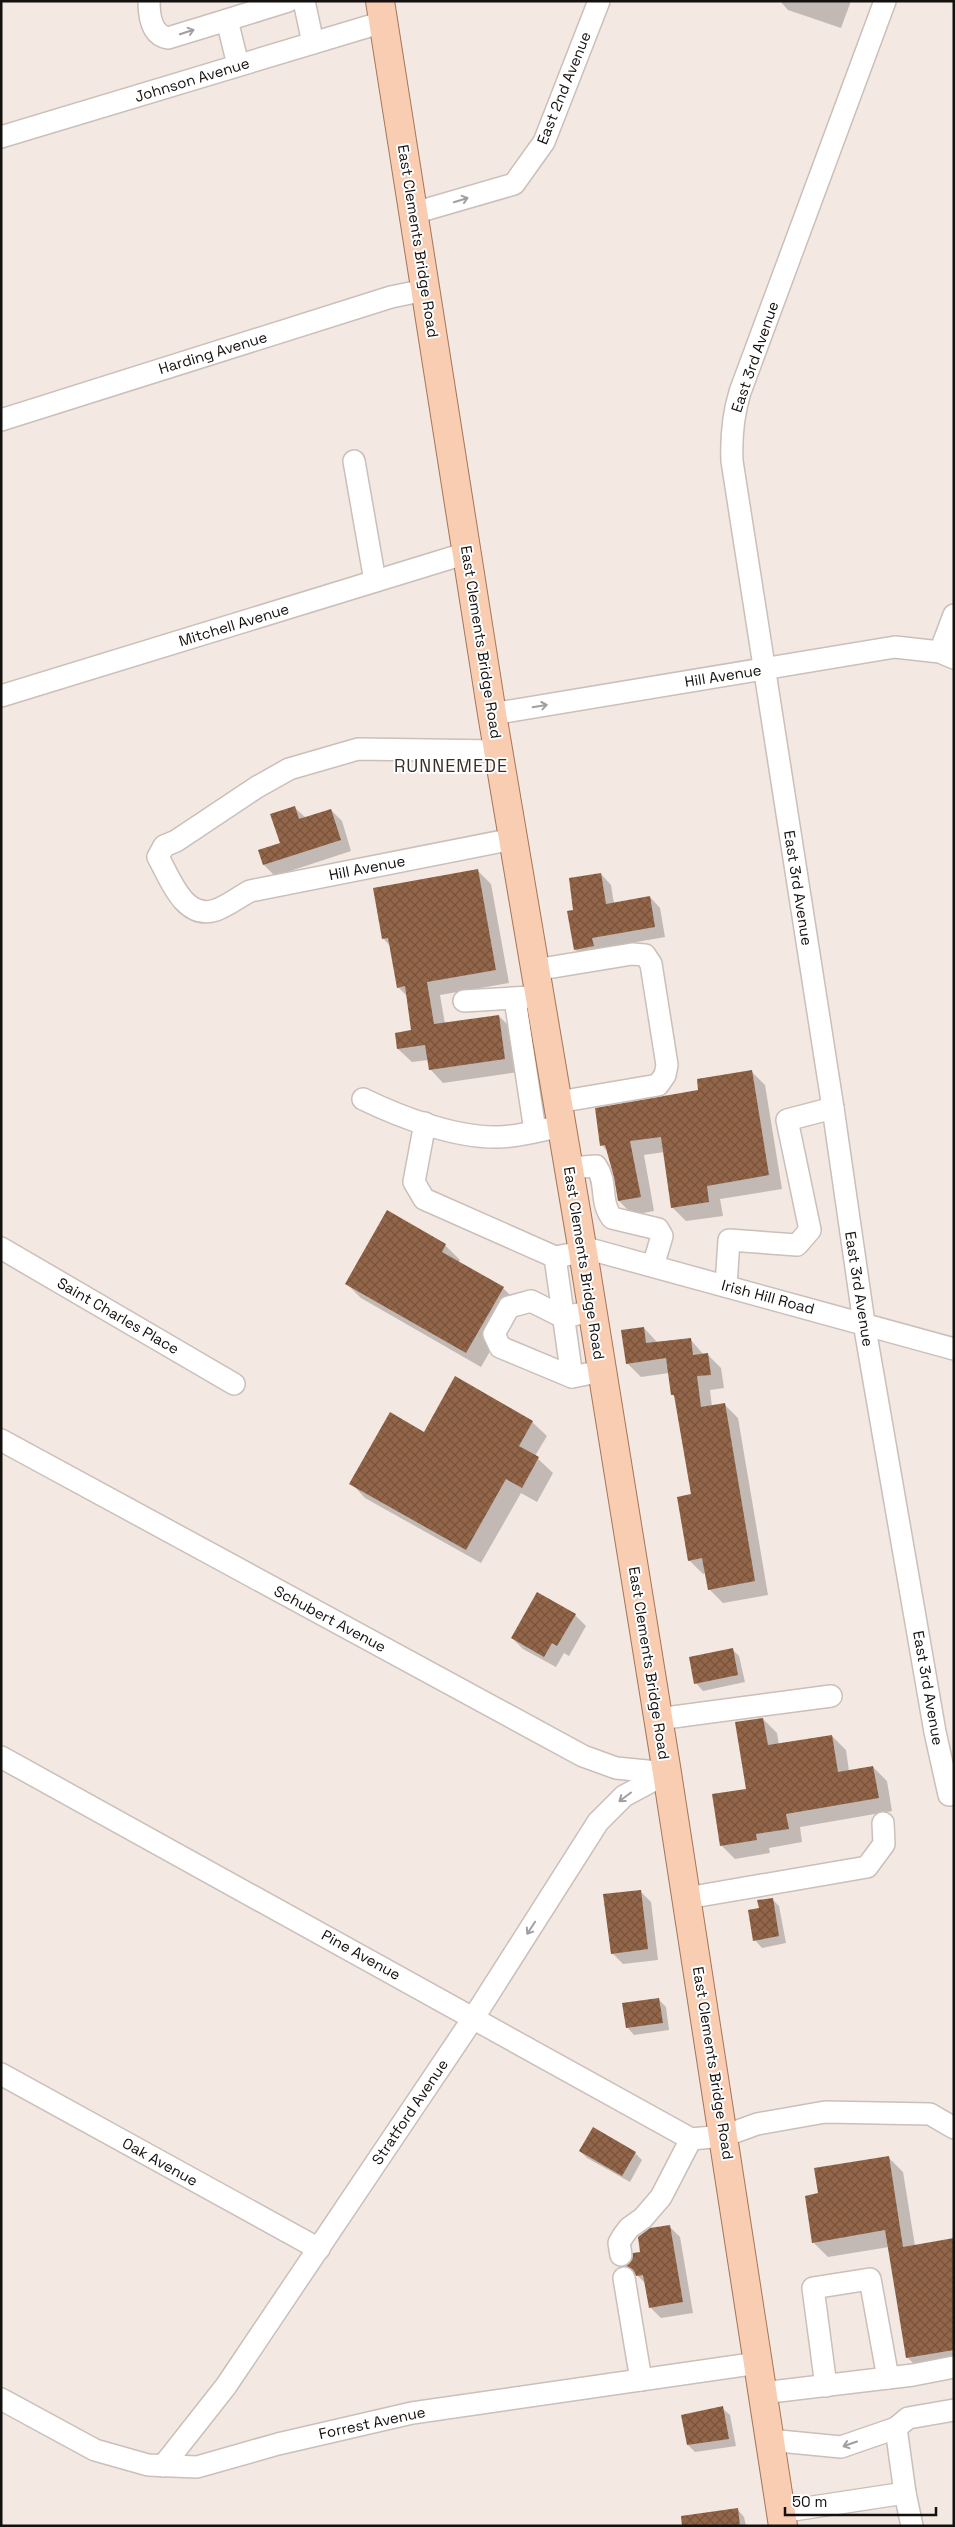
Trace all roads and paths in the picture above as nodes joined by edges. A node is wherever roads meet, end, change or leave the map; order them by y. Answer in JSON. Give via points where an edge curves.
{"nodes":[{"id":1,"x":149,"y":1,"type":"edge"},
{"id":2,"x":288,"y":1,"type":"edge"},
{"id":3,"x":304,"y":1,"type":"edge"},
{"id":4,"x":599,"y":1,"type":"edge"},
{"id":5,"x":885,"y":1,"type":"edge"},
{"id":6,"x":381,"y":11,"type":"edge"},
{"id":7,"x":226,"y":20,"type":"junction"},
{"id":8,"x":313,"y":43,"type":"junction"},
{"id":9,"x":238,"y":66,"type":"junction"},
{"id":10,"x":1,"y":138,"type":"edge"},
{"id":11,"x":414,"y":213,"type":"junction"},
{"id":12,"x":425,"y":290,"type":"junction"},
{"id":13,"x":1,"y":420,"type":"edge"},
{"id":14,"x":354,"y":461,"type":"dead end"},
{"id":15,"x":467,"y":553,"type":"junction"},
{"id":16,"x":375,"y":581,"type":"junction"},
{"id":17,"x":954,"y":615,"type":"edge"},
{"id":18,"x":947,"y":655,"type":"edge"},
{"id":19,"x":764,"y":669,"type":"junction"},
{"id":20,"x":1,"y":696,"type":"edge"},
{"id":21,"x":492,"y":714,"type":"junction"},
{"id":22,"x":498,"y":751,"type":"junction"},
{"id":23,"x":513,"y":839,"type":"junction"},
{"id":24,"x":530,"y":989,"type":"junction"},
{"id":25,"x":464,"y":1001,"type":"dead end"},
{"id":26,"x":363,"y":1098,"type":"dead end"},
{"id":27,"x":833,"y":1108,"type":"junction"},
{"id":28,"x":560,"y":1114,"type":"junction"},
{"id":29,"x":425,"y":1123,"type":"junction"},
{"id":30,"x":535,"y":1131,"type":"junction"},
{"id":31,"x":569,"y":1168,"type":"junction"},
{"id":32,"x":1,"y":1248,"type":"edge"},
{"id":33,"x":583,"y":1249,"type":"junction"},
{"id":34,"x":555,"y":1257,"type":"junction"},
{"id":35,"x":653,"y":1266,"type":"junction"},
{"id":36,"x":726,"y":1286,"type":"junction"},
{"id":37,"x":593,"y":1311,"type":"junction"},
{"id":38,"x":563,"y":1317,"type":"junction"},
{"id":39,"x":864,"y":1323,"type":"junction"},
{"id":40,"x":954,"y":1349,"type":"edge"},
{"id":41,"x":602,"y":1371,"type":"junction"},
{"id":42,"x":572,"y":1377,"type":"junction"},
{"id":43,"x":234,"y":1384,"type":"dead end"},
{"id":44,"x":1,"y":1440,"type":"edge"},
{"id":45,"x":831,"y":1696,"type":"dead end"},
{"id":46,"x":658,"y":1719,"type":"junction"},
{"id":47,"x":1,"y":1757,"type":"edge"},
{"id":48,"x":667,"y":1773,"type":"junction"},
{"id":49,"x":949,"y":1795,"type":"dead end"},
{"id":50,"x":884,"y":1823,"type":"dead end"},
{"id":51,"x":687,"y":1898,"type":"junction"},
{"id":52,"x":474,"y":2017,"type":"junction"},
{"id":53,"x":1,"y":2074,"type":"edge"},
{"id":54,"x":954,"y":2128,"type":"edge"},
{"id":55,"x":724,"y":2136,"type":"junction"},
{"id":56,"x":691,"y":2138,"type":"junction"},
{"id":57,"x":319,"y":2249,"type":"junction"},
{"id":58,"x":620,"y":2255,"type":"dead end"},
{"id":59,"x":624,"y":2278,"type":"dead end"},
{"id":60,"x":758,"y":2363,"type":"junction"},
{"id":61,"x":954,"y":2367,"type":"edge"},
{"id":62,"x":888,"y":2378,"type":"junction"},
{"id":63,"x":641,"y":2380,"type":"junction"},
{"id":64,"x":826,"y":2386,"type":"junction"},
{"id":65,"x":762,"y":2393,"type":"junction"},
{"id":66,"x":1,"y":2398,"type":"edge"},
{"id":67,"x":954,"y":2410,"type":"edge"},
{"id":68,"x":896,"y":2428,"type":"junction"},
{"id":69,"x":769,"y":2440,"type":"junction"},
{"id":70,"x":163,"y":2466,"type":"junction"},
{"id":71,"x":905,"y":2493,"type":"junction"},
{"id":72,"x":782,"y":2519,"type":"edge"},
{"id":73,"x":912,"y":2526,"type":"edge"}],
"edges":[{"from":1,"to":7,"type":"street","one_way":true,"via":[[153,29],[163,37]]},
{"from":2,"to":7,"type":"street"},
{"from":3,"to":8,"type":"street"},
{"from":11,"to":4,"type":"street","name":"East 2nd Avenue","one_way":true,"via":[[514,184],[544,142]]},
{"from":5,"to":19,"type":"street","name":"East 3rd Avenue","via":[[734,410],[732,461]]},
{"from":6,"to":8,"type":"street","name":"Johnson Avenue"},
{"from":6,"to":11,"type":"main road","name":"East Clements Bridge Road"},
{"from":7,"to":9,"type":"street"},
{"from":8,"to":9,"type":"street","name":"Johnson Avenue"},
{"from":9,"to":10,"type":"street","name":"Johnson Avenue"},
{"from":11,"to":12,"type":"main road","name":"East Clements Bridge Road"},
{"from":12,"to":13,"type":"street","name":"Harding Avenue","via":[[390,297]]},
{"from":12,"to":15,"type":"main road","name":"East Clements Bridge Road"},
{"from":14,"to":16,"type":"street"},
{"from":15,"to":16,"type":"street","name":"Mitchell Avenue"},
{"from":15,"to":21,"type":"main road","name":"East Clements Bridge Road"},
{"from":16,"to":20,"type":"street","name":"Mitchell Avenue"},
{"from":17,"to":18,"type":"street"},
{"from":18,"to":19,"type":"street","name":"Hill Avenue","via":[[895,647]]},
{"from":21,"to":19,"type":"street","name":"Hill Avenue","one_way":true},
{"from":19,"to":27,"type":"street","name":"East 3rd Avenue"},
{"from":21,"to":22,"type":"main road","name":"East Clements Bridge Road"},
{"from":22,"to":23,"type":"main road","name":"East Clements Bridge Road"},
{"from":22,"to":23,"type":"street","name":"Hill Avenue","via":[[358,749],[289,769],[164,846],[158,857],[183,901],[197,911],[214,910],[250,891]]},
{"from":23,"to":24,"type":"main road","name":"East Clements Bridge Road"},
{"from":24,"to":25,"type":"street"},
{"from":24,"to":28,"type":"main road","name":"East Clements Bridge Road"},
{"from":24,"to":28,"type":"street","via":[[632,954],[645,955],[650,964],[667,1065],[665,1075],[658,1085]]},
{"from":24,"to":30,"type":"street"},
{"from":26,"to":29,"type":"street","via":[[403,1118]]},
{"from":27,"to":36,"type":"street","via":[[787,1120],[810,1230],[797,1245],[729,1240]]},
{"from":27,"to":39,"type":"street","name":"East 3rd Avenue"},
{"from":28,"to":30,"type":"street"},
{"from":28,"to":31,"type":"main road","name":"East Clements Bridge Road"},
{"from":29,"to":30,"type":"street","via":[[463,1133],[498,1137]]},
{"from":29,"to":34,"type":"street","via":[[414,1182],[424,1198]]},
{"from":31,"to":33,"type":"main road","name":"East Clements Bridge Road"},
{"from":31,"to":35,"type":"street","via":[[596,1166],[602,1174],[605,1208],[612,1218],[658,1228],[662,1236]]},
{"from":32,"to":43,"type":"street","name":"Saint Charles Place"},
{"from":33,"to":34,"type":"street"},
{"from":33,"to":35,"type":"street","name":"Irish Hill Road"},
{"from":33,"to":37,"type":"main road","name":"East Clements Bridge Road"},
{"from":34,"to":38,"type":"street"},
{"from":35,"to":36,"type":"street","name":"Irish Hill Road"},
{"from":36,"to":39,"type":"street","name":"Irish Hill Road"},
{"from":37,"to":38,"type":"street"},
{"from":37,"to":41,"type":"main road","name":"East Clements Bridge Road"},
{"from":38,"to":42,"type":"street"},
{"from":38,"to":42,"type":"street","via":[[531,1301],[509,1307],[494,1334],[500,1347]]},
{"from":39,"to":40,"type":"street","name":"Irish Hill Road"},
{"from":39,"to":49,"type":"street","name":"East 3rd Avenue"},
{"from":41,"to":42,"type":"street"},
{"from":41,"to":46,"type":"main road","name":"East Clements Bridge Road"},
{"from":44,"to":48,"type":"street","name":"Schubert Avenue","via":[[583,1756],[616,1768]]},
{"from":45,"to":46,"type":"street"},
{"from":46,"to":48,"type":"main road","name":"East Clements Bridge Road"},
{"from":47,"to":52,"type":"street","name":"Pine Avenue"},
{"from":48,"to":51,"type":"main road","name":"East Clements Bridge Road"},
{"from":48,"to":52,"type":"street","name":"Stratford Avenue","one_way":true,"via":[[624,1796],[598,1822]]},
{"from":50,"to":51,"type":"street","via":[[884,1844],[867,1867]]},
{"from":51,"to":55,"type":"main road","name":"East Clements Bridge Road"},
{"from":52,"to":56,"type":"street","name":"Pine Avenue"},
{"from":52,"to":57,"type":"street","name":"Stratford Avenue"},
{"from":53,"to":57,"type":"street","name":"Oak Avenue"},
{"from":54,"to":55,"type":"street","via":[[930,2114],[825,2112],[757,2124]]},
{"from":55,"to":56,"type":"street"},
{"from":55,"to":60,"type":"main road","name":"East Clements Bridge Road"},
{"from":56,"to":58,"type":"street","via":[[661,2197],[623,2236],[619,2243]]},
{"from":57,"to":70,"type":"street","name":"Stratford Avenue","via":[[226,2386]]},
{"from":59,"to":63,"type":"street"},
{"from":60,"to":63,"type":"street","name":"Forrest Avenue"},
{"from":60,"to":65,"type":"main road","name":"East Clements Bridge Road"},
{"from":61,"to":62,"type":"street"},
{"from":62,"to":64,"type":"street"},
{"from":62,"to":64,"type":"street","via":[[870,2279],[813,2288]]},
{"from":63,"to":70,"type":"street","name":"Forrest Avenue","via":[[412,2413],[196,2467]]},
{"from":64,"to":65,"type":"street"},
{"from":65,"to":69,"type":"main road","name":"East Clements Bridge Road"},
{"from":66,"to":70,"type":"street","name":"Forrest Avenue","via":[[95,2450]]},
{"from":67,"to":68,"type":"street","via":[[908,2418]]},
{"from":68,"to":69,"type":"street","one_way":true,"via":[[841,2447]]},
{"from":68,"to":71,"type":"street"},
{"from":69,"to":72,"type":"main road","name":"East Clements Bridge Road"},
{"from":71,"to":72,"type":"street"},
{"from":71,"to":73,"type":"street"}]}
